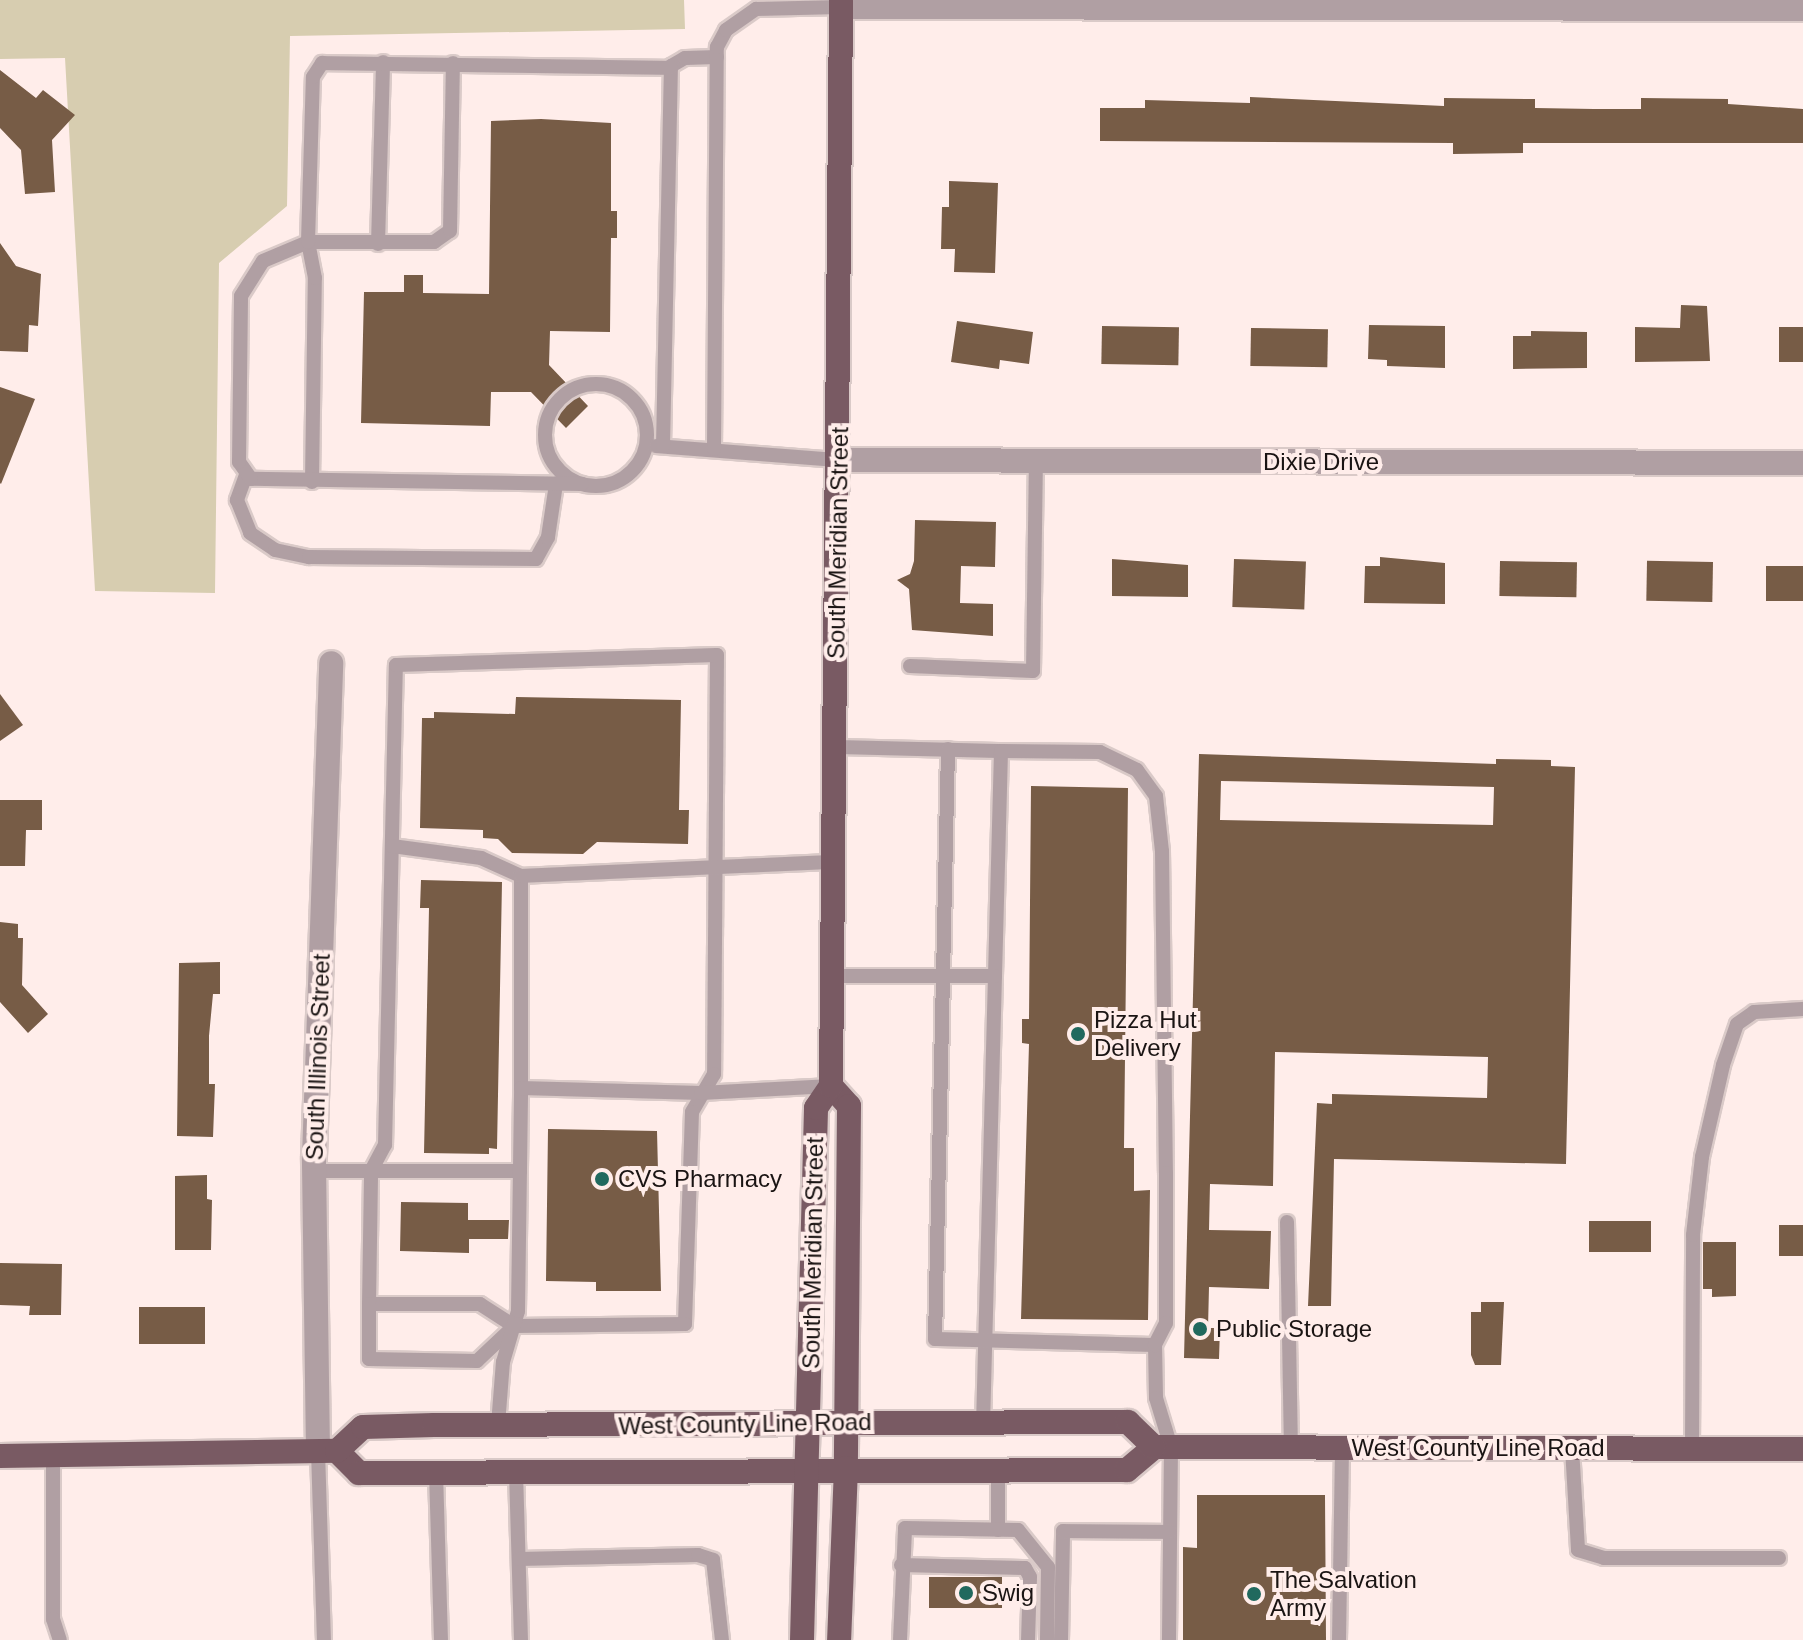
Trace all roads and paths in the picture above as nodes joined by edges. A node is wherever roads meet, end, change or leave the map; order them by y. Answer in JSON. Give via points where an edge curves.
{"nodes":[{"id":1,"x":841,"y":4,"type":"edge"},
{"id":2,"x":1803,"y":9,"type":"edge"},
{"id":3,"x":717,"y":57,"type":"junction"},
{"id":4,"x":383,"y":62,"type":"junction"},
{"id":5,"x":453,"y":63,"type":"junction"},
{"id":6,"x":671,"y":68,"type":"junction"},
{"id":7,"x":308,"y":242,"type":"junction"},
{"id":8,"x":378,"y":244,"type":"junction"},
{"id":9,"x":646,"y":445,"type":"junction"},
{"id":10,"x":663,"y":446,"type":"junction"},
{"id":11,"x":714,"y":449,"type":"junction"},
{"id":12,"x":839,"y":460,"type":"junction"},
{"id":13,"x":1036,"y":460,"type":"junction"},
{"id":14,"x":1803,"y":463,"type":"edge"},
{"id":15,"x":246,"y":475,"type":"junction"},
{"id":16,"x":312,"y":482,"type":"junction"},
{"id":17,"x":556,"y":484,"type":"junction"},
{"id":18,"x":582,"y":484,"type":"junction"},
{"id":19,"x":331,"y":663,"type":"dead end"},
{"id":20,"x":910,"y":666,"type":"dead end"},
{"id":21,"x":835,"y":747,"type":"junction"},
{"id":22,"x":948,"y":749,"type":"junction"},
{"id":23,"x":1001,"y":751,"type":"junction"},
{"id":24,"x":392,"y":846,"type":"junction"},
{"id":25,"x":834,"y":862,"type":"junction"},
{"id":26,"x":716,"y":866,"type":"junction"},
{"id":27,"x":521,"y":876,"type":"junction"},
{"id":28,"x":832,"y":976,"type":"junction"},
{"id":29,"x":943,"y":976,"type":"junction"},
{"id":30,"x":995,"y":976,"type":"junction"},
{"id":31,"x":1803,"y":1009,"type":"edge"},
{"id":32,"x":831,"y":1086,"type":"junction"},
{"id":33,"x":521,"y":1088,"type":"junction"},
{"id":34,"x":701,"y":1093,"type":"junction"},
{"id":35,"x":314,"y":1171,"type":"junction"},
{"id":36,"x":371,"y":1171,"type":"junction"},
{"id":37,"x":520,"y":1171,"type":"junction"},
{"id":38,"x":1287,"y":1222,"type":"dead end"},
{"id":39,"x":369,"y":1304,"type":"junction"},
{"id":40,"x":514,"y":1326,"type":"junction"},
{"id":41,"x":985,"y":1341,"type":"junction"},
{"id":42,"x":1155,"y":1345,"type":"junction"},
{"id":43,"x":847,"y":1422,"type":"junction"},
{"id":44,"x":983,"y":1423,"type":"junction"},
{"id":45,"x":498,"y":1425,"type":"junction"},
{"id":46,"x":810,"y":1425,"type":"junction"},
{"id":47,"x":1162,"y":1447,"type":"junction"},
{"id":48,"x":1291,"y":1447,"type":"junction"},
{"id":49,"x":1342,"y":1448,"type":"junction"},
{"id":50,"x":1572,"y":1448,"type":"junction"},
{"id":51,"x":1692,"y":1448,"type":"junction"},
{"id":52,"x":1803,"y":1449,"type":"edge"},
{"id":53,"x":327,"y":1451,"type":"junction"},
{"id":54,"x":0,"y":1456,"type":"edge"},
{"id":55,"x":53,"y":1457,"type":"junction"},
{"id":56,"x":846,"y":1468,"type":"junction"},
{"id":57,"x":809,"y":1469,"type":"junction"},
{"id":58,"x":998,"y":1471,"type":"junction"},
{"id":59,"x":436,"y":1472,"type":"junction"},
{"id":60,"x":516,"y":1472,"type":"junction"},
{"id":61,"x":998,"y":1530,"type":"junction"},
{"id":62,"x":1170,"y":1532,"type":"junction"},
{"id":63,"x":1779,"y":1558,"type":"dead end"},
{"id":64,"x":519,"y":1559,"type":"junction"},
{"id":65,"x":901,"y":1565,"type":"junction"},
{"id":66,"x":1054,"y":1604,"type":"junction"},
{"id":67,"x":60,"y":1640,"type":"edge"},
{"id":68,"x":324,"y":1640,"type":"edge"},
{"id":69,"x":441,"y":1640,"type":"edge"},
{"id":70,"x":521,"y":1640,"type":"edge"},
{"id":71,"x":722,"y":1640,"type":"edge"},
{"id":72,"x":802,"y":1640,"type":"edge"},
{"id":73,"x":839,"y":1640,"type":"edge"},
{"id":74,"x":900,"y":1640,"type":"edge"},
{"id":75,"x":1028,"y":1640,"type":"edge"},
{"id":76,"x":1047,"y":1640,"type":"edge"},
{"id":77,"x":1061,"y":1640,"type":"edge"},
{"id":78,"x":1169,"y":1640,"type":"edge"},
{"id":79,"x":1339,"y":1640,"type":"edge"}],
"edges":[{"from":1,"to":2,"type":"street"},
{"from":1,"to":3,"type":"lane","via":[[756,9],[726,30]]},
{"from":1,"to":12,"type":"main road","name":"South Meridian Street"},
{"from":3,"to":6,"type":"lane","via":[[685,58]]},
{"from":3,"to":11,"type":"lane"},
{"from":4,"to":5,"type":"lane"},
{"from":4,"to":7,"type":"lane","via":[[329,61],[315,68]]},
{"from":4,"to":8,"type":"lane"},
{"from":5,"to":6,"type":"lane"},
{"from":5,"to":8,"type":"lane","via":[[450,231],[434,242]]},
{"from":6,"to":10,"type":"lane"},
{"from":7,"to":8,"type":"lane"},
{"from":7,"to":15,"type":"lane","via":[[263,261],[241,296],[239,462]]},
{"from":7,"to":16,"type":"lane","via":[[315,278]]},
{"from":9,"to":10,"type":"lane"},
{"from":9,"to":18,"type":"lane","via":[[640,461],[622,478],[599,486]]},
{"from":9,"to":18,"type":"lane","via":[[647,428],[632,398],[602,384],[569,391],[557,402],[545,434],[555,465]]},
{"from":10,"to":11,"type":"lane"},
{"from":11,"to":12,"type":"lane"},
{"from":12,"to":13,"type":"street","name":"Dixie Drive"},
{"from":12,"to":21,"type":"main road","name":"South Meridian Street"},
{"from":13,"to":14,"type":"street","name":"Dixie Drive"},
{"from":13,"to":20,"type":"lane","via":[[1033,671]]},
{"from":15,"to":16,"type":"lane","via":[[258,482]]},
{"from":15,"to":17,"type":"lane","via":[[237,500],[250,533],[275,550],[309,557],[536,559],[548,537]]},
{"from":16,"to":17,"type":"lane"},
{"from":17,"to":18,"type":"lane"},
{"from":19,"to":35,"type":"street","name":"South Illinois Street"},
{"from":21,"to":22,"type":"lane"},
{"from":21,"to":25,"type":"main road","name":"South Meridian Street"},
{"from":22,"to":23,"type":"lane"},
{"from":22,"to":29,"type":"lane"},
{"from":23,"to":30,"type":"lane"},
{"from":23,"to":42,"type":"lane","via":[[1100,752],[1137,770],[1156,796],[1162,851],[1166,1323]]},
{"from":24,"to":26,"type":"lane","via":[[396,665],[717,655]]},
{"from":24,"to":27,"type":"lane","via":[[481,858]]},
{"from":24,"to":36,"type":"lane","via":[[385,1145]]},
{"from":25,"to":26,"type":"lane"},
{"from":25,"to":28,"type":"main road","name":"South Meridian Street"},
{"from":26,"to":27,"type":"lane"},
{"from":26,"to":34,"type":"lane","via":[[714,1074]]},
{"from":27,"to":33,"type":"lane"},
{"from":28,"to":29,"type":"lane"},
{"from":28,"to":32,"type":"main road","name":"South Meridian Street"},
{"from":29,"to":30,"type":"lane"},
{"from":29,"to":41,"type":"lane","via":[[935,1339]]},
{"from":30,"to":41,"type":"lane"},
{"from":31,"to":51,"type":"lane","via":[[1754,1012],[1737,1024],[1723,1065],[1702,1157],[1693,1235]]},
{"from":32,"to":34,"type":"lane"},
{"from":32,"to":43,"type":"main road","name":"South Meridian Street","via":[[849,1106]]},
{"from":32,"to":46,"type":"main road","name":"South Meridian Street","via":[[816,1108]]},
{"from":33,"to":34,"type":"lane"},
{"from":33,"to":37,"type":"lane"},
{"from":34,"to":40,"type":"lane","via":[[692,1112],[685,1324]]},
{"from":35,"to":36,"type":"lane"},
{"from":35,"to":53,"type":"street","name":"South Illinois Street"},
{"from":36,"to":37,"type":"lane"},
{"from":36,"to":39,"type":"lane"},
{"from":37,"to":40,"type":"lane"},
{"from":38,"to":48,"type":"lane"},
{"from":39,"to":40,"type":"lane","via":[[480,1304]]},
{"from":39,"to":40,"type":"lane","via":[[369,1359],[477,1361]]},
{"from":40,"to":45,"type":"lane","via":[[498,1391]]},
{"from":41,"to":42,"type":"lane"},
{"from":41,"to":44,"type":"lane"},
{"from":42,"to":47,"type":"lane"},
{"from":43,"to":44,"type":"main road","name":"West County Line Road"},
{"from":43,"to":46,"type":"main road","name":"West County Line Road"},
{"from":43,"to":56,"type":"main road","name":"South Meridian Street"},
{"from":44,"to":47,"type":"main road","name":"West County Line Road","via":[[1128,1422]]},
{"from":45,"to":46,"type":"main road","name":"West County Line Road"},
{"from":45,"to":53,"type":"main road","name":"West County Line Road","via":[[363,1427]]},
{"from":46,"to":57,"type":"main road","name":"South Meridian Street"},
{"from":47,"to":48,"type":"main road","name":"West County Line Road"},
{"from":47,"to":58,"type":"main road","name":"West County Line Road","via":[[1127,1470]]},
{"from":47,"to":62,"type":"lane"},
{"from":48,"to":49,"type":"main road","name":"West County Line Road"},
{"from":49,"to":50,"type":"main road","name":"West County Line Road"},
{"from":49,"to":79,"type":"lane"},
{"from":50,"to":51,"type":"main road","name":"West County Line Road"},
{"from":50,"to":63,"type":"lane","via":[[1578,1550],[1604,1558]]},
{"from":51,"to":52,"type":"main road","name":"West County Line Road"},
{"from":53,"to":55,"type":"main road"},
{"from":53,"to":59,"type":"main road","name":"West County Line Road","via":[[359,1473]]},
{"from":53,"to":68,"type":"lane"},
{"from":54,"to":55,"type":"main road"},
{"from":55,"to":67,"type":"lane","via":[[53,1619]]},
{"from":56,"to":57,"type":"main road","name":"West County Line Road"},
{"from":56,"to":58,"type":"main road","name":"West County Line Road"},
{"from":56,"to":73,"type":"main road","name":"South Meridian Street"},
{"from":57,"to":60,"type":"main road","name":"West County Line Road"},
{"from":57,"to":72,"type":"main road","name":"South Meridian Street"},
{"from":58,"to":61,"type":"lane"},
{"from":59,"to":60,"type":"main road","name":"West County Line Road"},
{"from":59,"to":69,"type":"lane"},
{"from":60,"to":64,"type":"lane"},
{"from":61,"to":65,"type":"lane","via":[[905,1528]]},
{"from":61,"to":66,"type":"lane","via":[[1018,1530],[1048,1567]]},
{"from":62,"to":66,"type":"lane","via":[[1063,1531]]},
{"from":62,"to":78,"type":"lane"},
{"from":64,"to":70,"type":"lane"},
{"from":64,"to":71,"type":"lane","via":[[698,1555],[713,1560]]},
{"from":65,"to":74,"type":"lane"},
{"from":65,"to":75,"type":"lane","via":[[1025,1568],[1030,1577]]},
{"from":66,"to":76,"type":"lane"},
{"from":66,"to":77,"type":"lane"}]}
